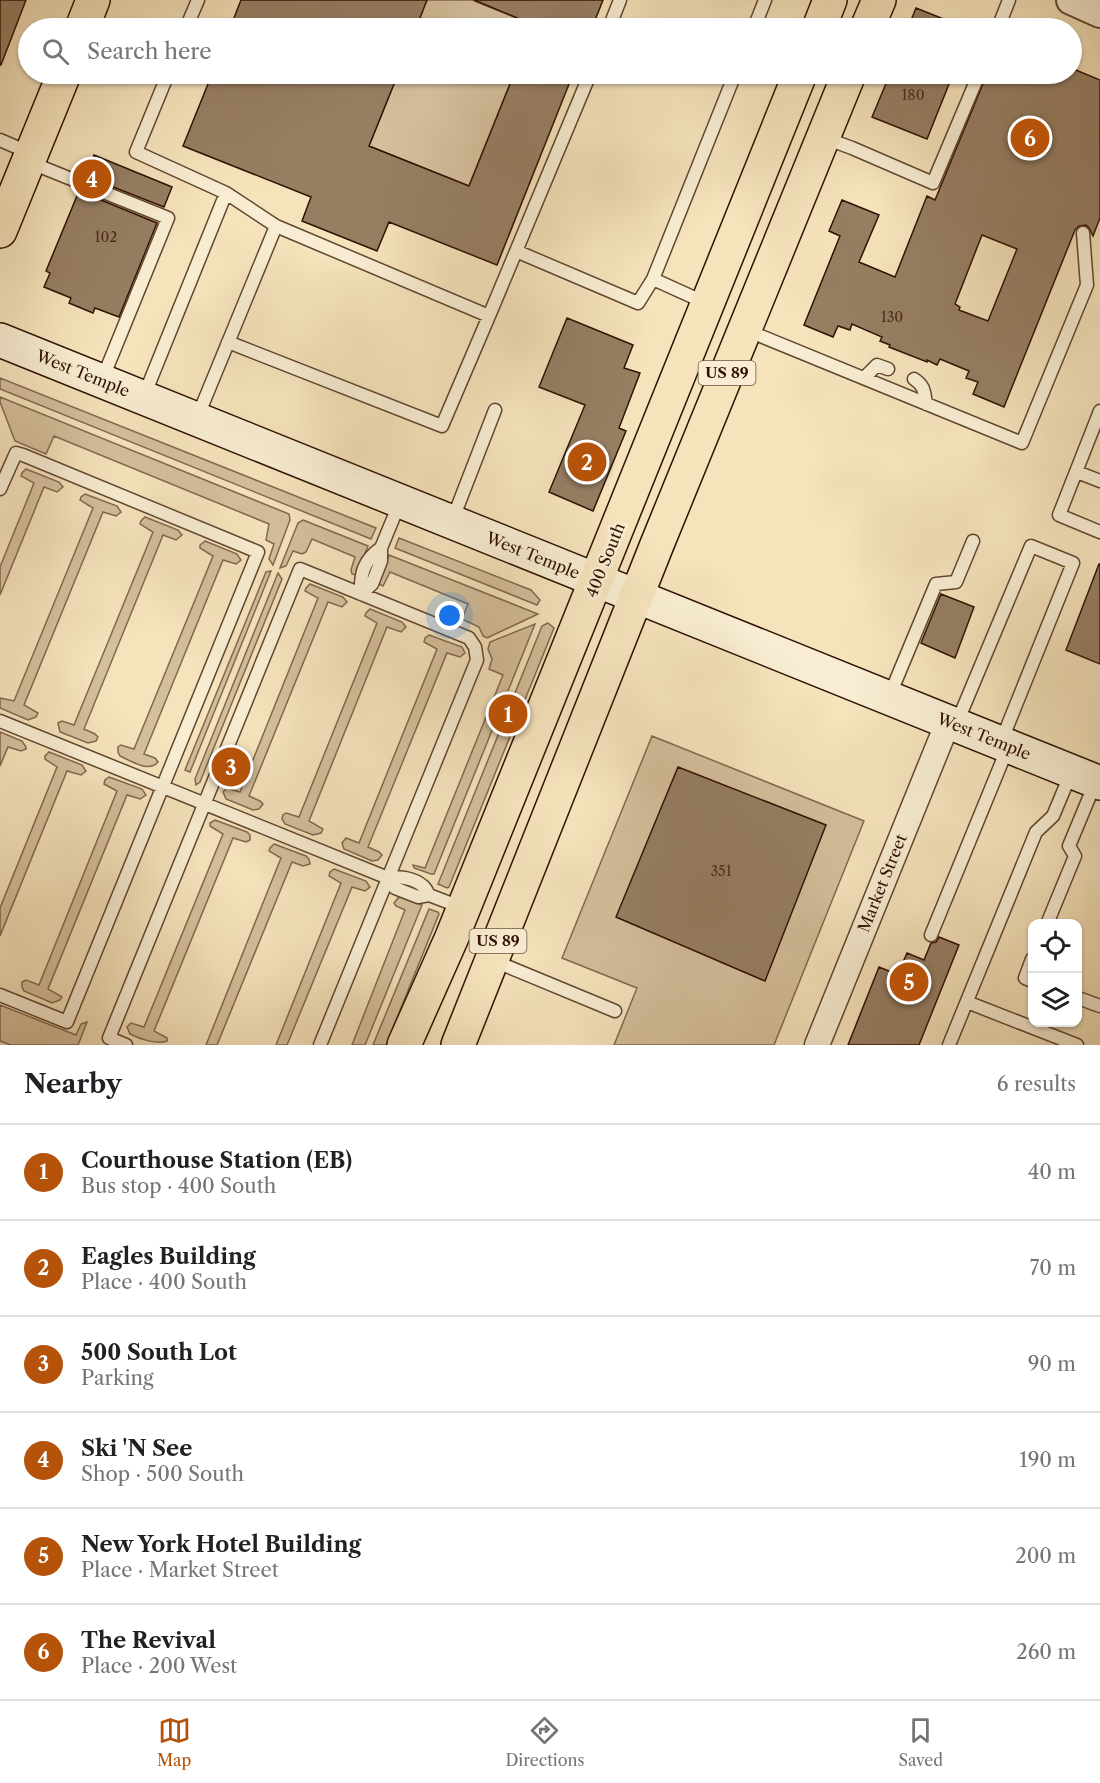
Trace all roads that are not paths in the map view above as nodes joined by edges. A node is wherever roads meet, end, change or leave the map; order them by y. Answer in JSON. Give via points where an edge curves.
{"nodes":[{"id":1,"x":93,"y":0,"type":"edge"},
{"id":2,"x":198,"y":0,"type":"edge"},
{"id":3,"x":620,"y":0,"type":"edge"},
{"id":4,"x":765,"y":0,"type":"edge"},
{"id":5,"x":830,"y":0,"type":"edge"},
{"id":6,"x":879,"y":0,"type":"edge"},
{"id":7,"x":1009,"y":0,"type":"edge"},
{"id":8,"x":1071,"y":0,"type":"edge"},
{"id":9,"x":1100,"y":13,"type":"edge"},
{"id":10,"x":86,"y":18,"type":"edge"},
{"id":11,"x":190,"y":18,"type":"edge"},
{"id":12,"x":613,"y":18,"type":"edge"},
{"id":13,"x":758,"y":18,"type":"edge"},
{"id":14,"x":823,"y":18,"type":"edge"},
{"id":15,"x":871,"y":18,"type":"edge"},
{"id":16,"x":1002,"y":18,"type":"edge"},
{"id":17,"x":60,"y":84,"type":"edge"},
{"id":18,"x":164,"y":84,"type":"edge"},
{"id":19,"x":586,"y":84,"type":"edge"},
{"id":20,"x":731,"y":84,"type":"edge"},
{"id":21,"x":796,"y":84,"type":"edge"},
{"id":22,"x":845,"y":84,"type":"edge"},
{"id":23,"x":975,"y":84,"type":"edge"},
{"id":24,"x":824,"y":137,"type":"junction"},
{"id":25,"x":0,"y":140,"type":"edge"},
{"id":26,"x":30,"y":157,"type":"junction"},
{"id":27,"x":226,"y":193,"type":"junction"},
{"id":28,"x":276,"y":225,"type":"junction"},
{"id":29,"x":0,"y":231,"type":"edge"},
{"id":30,"x":1083,"y":233,"type":"dead end"},
{"id":31,"x":516,"y":250,"type":"junction"},
{"id":32,"x":653,"y":279,"type":"junction"},
{"id":33,"x":707,"y":304,"type":"junction"},
{"id":34,"x":489,"y":316,"type":"junction"},
{"id":35,"x":745,"y":330,"type":"junction"},
{"id":36,"x":0,"y":340,"type":"edge"},
{"id":37,"x":228,"y":342,"type":"junction"},
{"id":38,"x":888,"y":369,"type":"dead end"},
{"id":39,"x":864,"y":378,"type":"junction"},
{"id":40,"x":914,"y":379,"type":"dead end"},
{"id":41,"x":102,"y":381,"type":"junction"},
{"id":42,"x":143,"y":398,"type":"junction"},
{"id":43,"x":926,"y":404,"type":"junction"},
{"id":44,"x":495,"y":410,"type":"dead end"},
{"id":45,"x":1100,"y":411,"type":"edge"},
{"id":46,"x":197,"y":419,"type":"junction"},
{"id":47,"x":1077,"y":472,"type":"junction"},
{"id":48,"x":1100,"y":481,"type":"edge"},
{"id":49,"x":0,"y":489,"type":"edge"},
{"id":50,"x":400,"y":501,"type":"junction"},
{"id":51,"x":452,"y":522,"type":"junction"},
{"id":52,"x":1100,"y":532,"type":"edge"},
{"id":53,"x":973,"y":542,"type":"dead end"},
{"id":54,"x":596,"y":580,"type":"junction"},
{"id":55,"x":361,"y":594,"type":"junction"},
{"id":56,"x":637,"y":597,"type":"junction"},
{"id":57,"x":889,"y":698,"type":"junction"},
{"id":58,"x":0,"y":721,"type":"edge"},
{"id":59,"x":952,"y":723,"type":"junction"},
{"id":60,"x":1005,"y":745,"type":"junction"},
{"id":61,"x":1089,"y":779,"type":"edge"},
{"id":62,"x":162,"y":787,"type":"junction"},
{"id":63,"x":204,"y":804,"type":"junction"},
{"id":64,"x":388,"y":878,"type":"junction"},
{"id":65,"x":464,"y":908,"type":"junction"},
{"id":66,"x":1049,"y":919,"type":"edge"},
{"id":67,"x":931,"y":935,"type":"dead end"},
{"id":68,"x":490,"y":960,"type":"junction"},
{"id":69,"x":0,"y":995,"type":"edge"},
{"id":70,"x":1082,"y":1000,"type":"edge"},
{"id":71,"x":967,"y":1002,"type":"junction"},
{"id":72,"x":1100,"y":1006,"type":"edge"},
{"id":73,"x":615,"y":1011,"type":"dead end"},
{"id":74,"x":126,"y":1045,"type":"edge"},
{"id":75,"x":320,"y":1045,"type":"edge"},
{"id":76,"x":404,"y":1045,"type":"edge"},
{"id":77,"x":458,"y":1045,"type":"edge"},
{"id":78,"x":817,"y":1045,"type":"edge"},
{"id":79,"x":950,"y":1045,"type":"edge"},
{"id":80,"x":1077,"y":1045,"type":"edge"}],
"edges":[{"from":1,"to":10,"type":"main road"},
{"from":2,"to":11,"type":"lane"},
{"from":3,"to":12,"type":"lane"},
{"from":4,"to":13,"type":"lane"},
{"from":5,"to":14,"type":"main road"},
{"from":6,"to":15,"type":"main road"},
{"from":7,"to":16,"type":"lane"},
{"from":8,"to":9,"type":"street"},
{"from":17,"to":26,"type":"main road"},
{"from":18,"to":27,"type":"lane","via":[[136,153]]},
{"from":19,"to":31,"type":"lane"},
{"from":20,"to":32,"type":"lane"},
{"from":21,"to":33,"type":"main road","name":"400 South","number":"US 89"},
{"from":22,"to":24,"type":"main road","number":"US 89"},
{"from":23,"to":24,"type":"lane","via":[[933,183]]},
{"from":24,"to":35,"type":"main road","number":"US 89"},
{"from":25,"to":26,"type":"lane"},
{"from":26,"to":29,"type":"main road"},
{"from":26,"to":41,"type":"lane","via":[[168,218]]},
{"from":27,"to":28,"type":"lane"},
{"from":27,"to":42,"type":"lane"},
{"from":28,"to":34,"type":"lane"},
{"from":28,"to":37,"type":"lane"},
{"from":30,"to":43,"type":"lane","via":[[1087,285],[1022,443]]},
{"from":31,"to":32,"type":"lane","via":[[638,303]]},
{"from":31,"to":34,"type":"lane"},
{"from":32,"to":33,"type":"lane"},
{"from":33,"to":54,"type":"main road","name":"400 South","number":"US 89"},
{"from":34,"to":37,"type":"lane","via":[[442,426]]},
{"from":35,"to":39,"type":"lane"},
{"from":35,"to":56,"type":"main road","number":"US 89"},
{"from":36,"to":41,"type":"main road","name":"West Temple"},
{"from":37,"to":46,"type":"lane"},
{"from":38,"to":39,"type":"lane","via":[[877,364]]},
{"from":39,"to":43,"type":"lane"},
{"from":40,"to":43,"type":"lane","via":[[921,383]]},
{"from":41,"to":42,"type":"main road","name":"West Temple"},
{"from":42,"to":46,"type":"main road","name":"West Temple"},
{"from":44,"to":51,"type":"lane"},
{"from":45,"to":47,"type":"lane"},
{"from":46,"to":50,"type":"main road","name":"West Temple"},
{"from":47,"to":48,"type":"lane"},
{"from":47,"to":52,"type":"lane","via":[[1059,515]]},
{"from":49,"to":62,"type":"lane","via":[[16,453],[258,552]]},
{"from":50,"to":51,"type":"main road","name":"West Temple"},
{"from":50,"to":55,"type":"lane","via":[[381,548],[369,556],[360,579]]},
{"from":51,"to":54,"type":"main road","name":"West Temple"},
{"from":53,"to":57,"type":"lane","via":[[956,582],[936,584]]},
{"from":54,"to":56,"type":"main road","name":"West Temple"},
{"from":54,"to":65,"type":"main road","name":"400 South","number":"US 89"},
{"from":55,"to":63,"type":"lane","via":[[300,569]]},
{"from":55,"to":64,"type":"lane","via":[[469,638],[477,660]]},
{"from":56,"to":57,"type":"main road","name":"West Temple"},
{"from":56,"to":68,"type":"main road","number":"US 89"},
{"from":57,"to":59,"type":"main road","name":"West Temple"},
{"from":58,"to":62,"type":"lane"},
{"from":59,"to":60,"type":"main road","name":"West Temple"},
{"from":59,"to":60,"type":"lane","via":[[1030,546],[1073,563]]},
{"from":59,"to":78,"type":"street","name":"Market Street"},
{"from":60,"to":61,"type":"main road","name":"West Temple"},
{"from":60,"to":67,"type":"lane"},
{"from":61,"to":66,"type":"lane","via":[[1069,846],[1075,856]]},
{"from":61,"to":71,"type":"lane","via":[[1036,832]]},
{"from":62,"to":63,"type":"lane"},
{"from":62,"to":69,"type":"lane","via":[[67,1022]]},
{"from":63,"to":64,"type":"lane"},
{"from":63,"to":74,"type":"lane","via":[[109,1038]]},
{"from":64,"to":65,"type":"lane","via":[[400,876],[423,886],[429,895]]},
{"from":64,"to":75,"type":"lane"},
{"from":65,"to":76,"type":"main road","name":"400 South","number":"US 89"},
{"from":68,"to":73,"type":"lane"},
{"from":68,"to":77,"type":"main road","number":"US 89"},
{"from":70,"to":72,"type":"lane"},
{"from":71,"to":79,"type":"lane"},
{"from":71,"to":80,"type":"lane"}]}
